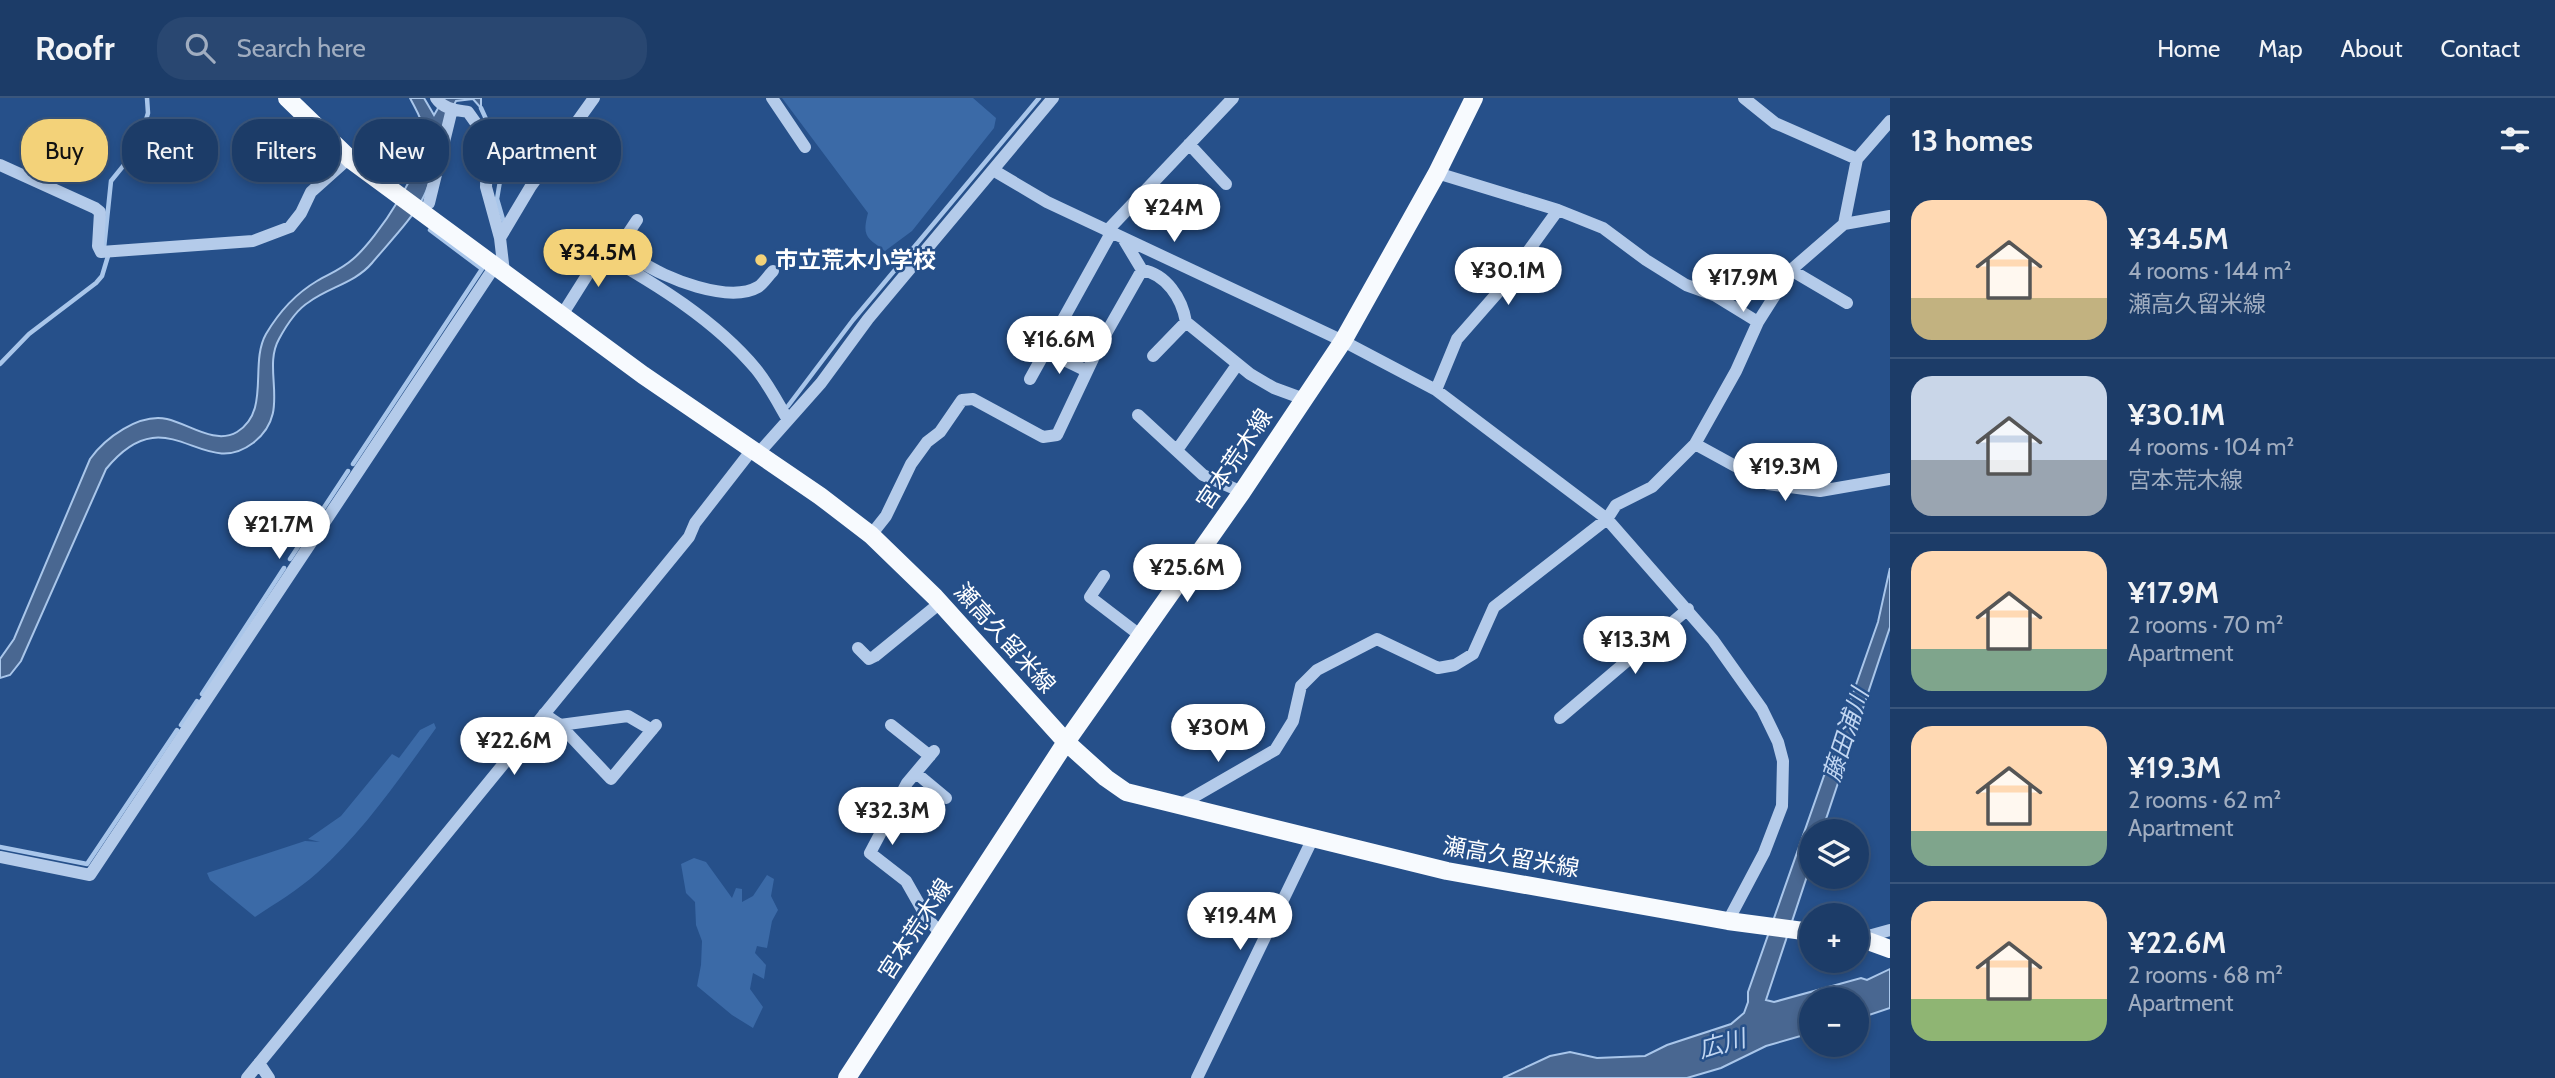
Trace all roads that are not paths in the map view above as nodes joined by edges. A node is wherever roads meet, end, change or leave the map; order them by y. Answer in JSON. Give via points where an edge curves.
{"nodes":[{"id":1,"x":287,"y":98,"type":"edge"},
{"id":2,"x":436,"y":98,"type":"edge"},
{"id":3,"x":594,"y":98,"type":"edge"},
{"id":4,"x":772,"y":98,"type":"edge"},
{"id":5,"x":1053,"y":98,"type":"edge"},
{"id":6,"x":1233,"y":98,"type":"edge"},
{"id":7,"x":1474,"y":98,"type":"edge"},
{"id":8,"x":1744,"y":98,"type":"edge"},
{"id":9,"x":452,"y":109,"type":"junction"},
{"id":10,"x":1890,"y":121,"type":"edge"},
{"id":11,"x":1189,"y":144,"type":"junction"},
{"id":12,"x":804,"y":147,"type":"dead end"},
{"id":13,"x":349,"y":158,"type":"junction"},
{"id":14,"x":1857,"y":159,"type":"junction"},
{"id":15,"x":0,"y":165,"type":"edge"},
{"id":16,"x":993,"y":170,"type":"junction"},
{"id":17,"x":1437,"y":173,"type":"junction"},
{"id":18,"x":1226,"y":184,"type":"dead end"},
{"id":19,"x":429,"y":203,"type":"dead end"},
{"id":20,"x":1558,"y":210,"type":"junction"},
{"id":21,"x":1890,"y":216,"type":"edge"},
{"id":22,"x":637,"y":220,"type":"dead end"},
{"id":23,"x":1844,"y":224,"type":"junction"},
{"id":24,"x":1109,"y":232,"type":"junction"},
{"id":25,"x":500,"y":238,"type":"junction"},
{"id":26,"x":1124,"y":239,"type":"junction"},
{"id":27,"x":623,"y":240,"type":"junction"},
{"id":28,"x":611,"y":259,"type":"junction"},
{"id":29,"x":500,"y":269,"type":"junction"},
{"id":30,"x":1142,"y":270,"type":"junction"},
{"id":31,"x":1791,"y":270,"type":"junction"},
{"id":32,"x":773,"y":271,"type":"dead end"},
{"id":33,"x":1847,"y":303,"type":"dead end"},
{"id":34,"x":562,"y":315,"type":"junction"},
{"id":35,"x":1186,"y":322,"type":"junction"},
{"id":36,"x":1758,"y":322,"type":"junction"},
{"id":37,"x":1343,"y":341,"type":"junction"},
{"id":38,"x":1046,"y":351,"type":"junction"},
{"id":39,"x":1153,"y":356,"type":"dead end"},
{"id":40,"x":1237,"y":365,"type":"junction"},
{"id":41,"x":1087,"y":371,"type":"junction"},
{"id":42,"x":1030,"y":379,"type":"dead end"},
{"id":43,"x":1436,"y":390,"type":"junction"},
{"id":44,"x":1304,"y":399,"type":"junction"},
{"id":45,"x":1139,"y":415,"type":"dead end"},
{"id":46,"x":788,"y":420,"type":"junction"},
{"id":47,"x":1695,"y":444,"type":"junction"},
{"id":48,"x":1177,"y":450,"type":"junction"},
{"id":49,"x":754,"y":453,"type":"junction"},
{"id":50,"x":1890,"y":479,"type":"edge"},
{"id":51,"x":1242,"y":492,"type":"junction"},
{"id":52,"x":1606,"y":519,"type":"junction"},
{"id":53,"x":871,"y":535,"type":"junction"},
{"id":54,"x":1104,"y":576,"type":"dead end"},
{"id":55,"x":940,"y":603,"type":"junction"},
{"id":56,"x":1688,"y":609,"type":"junction"},
{"id":57,"x":1141,"y":636,"type":"junction"},
{"id":58,"x":858,"y":648,"type":"dead end"},
{"id":59,"x":544,"y":713,"type":"junction"},
{"id":60,"x":1560,"y":718,"type":"dead end"},
{"id":61,"x":560,"y":725,"type":"junction"},
{"id":62,"x":891,"y":725,"type":"dead end"},
{"id":63,"x":1066,"y":742,"type":"junction"},
{"id":64,"x":916,"y":773,"type":"junction"},
{"id":65,"x":946,"y":798,"type":"dead end"},
{"id":66,"x":1178,"y":806,"type":"junction"},
{"id":67,"x":1312,"y":840,"type":"junction"},
{"id":68,"x":0,"y":857,"type":"edge"},
{"id":69,"x":1728,"y":921,"type":"junction"},
{"id":70,"x":1799,"y":930,"type":"edge"},
{"id":71,"x":1890,"y":930,"type":"edge"},
{"id":72,"x":941,"y":934,"type":"junction"},
{"id":73,"x":1869,"y":935,"type":"edge"},
{"id":74,"x":1869,"y":942,"type":"edge"},
{"id":75,"x":1890,"y":949,"type":"edge"},
{"id":76,"x":259,"y":1063,"type":"junction"},
{"id":77,"x":247,"y":1078,"type":"edge"},
{"id":78,"x":269,"y":1078,"type":"edge"},
{"id":79,"x":847,"y":1078,"type":"edge"},
{"id":80,"x":1197,"y":1078,"type":"edge"}],
"edges":[{"from":1,"to":13,"type":"main road","name":"瀬高久留米線"},
{"from":2,"to":9,"type":"street"},
{"from":3,"to":25,"type":"street"},
{"from":4,"to":12,"type":"street"},
{"from":5,"to":16,"type":"street"},
{"from":6,"to":11,"type":"street"},
{"from":7,"to":17,"type":"main road","name":"宮本荒木線"},
{"from":8,"to":14,"type":"street","via":[[1775,122]]},
{"from":9,"to":19,"type":"street"},
{"from":9,"to":25,"type":"street","via":[[468,112],[478,126],[487,155],[486,187]]},
{"from":10,"to":14,"type":"street"},
{"from":11,"to":18,"type":"street"},
{"from":11,"to":24,"type":"street"},
{"from":13,"to":15,"type":"street","via":[[311,192],[290,227],[253,241],[101,253],[100,212]]},
{"from":13,"to":29,"type":"main road","name":"瀬高久留米線"},
{"from":14,"to":23,"type":"street"},
{"from":16,"to":24,"type":"street"},
{"from":16,"to":46,"type":"street"},
{"from":17,"to":20,"type":"street"},
{"from":17,"to":37,"type":"main road","name":"宮本荒木線"},
{"from":20,"to":36,"type":"street","via":[[1603,228],[1686,285],[1714,295]]},
{"from":20,"to":43,"type":"street","via":[[1500,290],[1457,339]]},
{"from":21,"to":23,"type":"street"},
{"from":22,"to":27,"type":"street"},
{"from":23,"to":31,"type":"street"},
{"from":24,"to":26,"type":"street"},
{"from":24,"to":38,"type":"street"},
{"from":25,"to":29,"type":"street"},
{"from":26,"to":30,"type":"street"},
{"from":26,"to":37,"type":"street"},
{"from":27,"to":28,"type":"street"},
{"from":27,"to":32,"type":"street","via":[[637,259],[664,275],[707,289],[736,293],[758,287]]},
{"from":28,"to":34,"type":"street","via":[[601,253]]},
{"from":28,"to":46,"type":"street","via":[[676,300],[739,351],[763,377]]},
{"from":29,"to":34,"type":"main road","name":"瀬高久留米線"},
{"from":29,"to":68,"type":"street","via":[[90,875]]},
{"from":30,"to":35,"type":"street","via":[[1170,284]]},
{"from":30,"to":41,"type":"street"},
{"from":31,"to":33,"type":"street"},
{"from":31,"to":36,"type":"street"},
{"from":34,"to":49,"type":"main road","name":"瀬高久留米線"},
{"from":35,"to":39,"type":"street"},
{"from":35,"to":40,"type":"street"},
{"from":36,"to":47,"type":"street"},
{"from":37,"to":43,"type":"street"},
{"from":37,"to":44,"type":"main road","name":"宮本荒木線"},
{"from":38,"to":41,"type":"street"},
{"from":38,"to":42,"type":"street"},
{"from":40,"to":44,"type":"street","via":[[1274,388]]},
{"from":40,"to":48,"type":"street"},
{"from":41,"to":53,"type":"street","via":[[1057,435],[1043,438],[973,399],[962,400],[940,432],[927,442]]},
{"from":43,"to":52,"type":"street"},
{"from":44,"to":51,"type":"main road","name":"宮本荒木線"},
{"from":45,"to":48,"type":"street"},
{"from":46,"to":49,"type":"street"},
{"from":47,"to":50,"type":"street","via":[[1768,484],[1820,491]]},
{"from":47,"to":52,"type":"street","via":[[1652,486],[1616,505]]},
{"from":48,"to":51,"type":"street","via":[[1203,475]]},
{"from":49,"to":53,"type":"main road","name":"瀬高久留米線"},
{"from":49,"to":59,"type":"street"},
{"from":51,"to":57,"type":"main road","name":"宮本荒木線"},
{"from":52,"to":56,"type":"street"},
{"from":52,"to":66,"type":"street","via":[[1494,607],[1472,654],[1455,665],[1438,668],[1377,639],[1341,657],[1317,670],[1301,686],[1293,721],[1275,750]]},
{"from":53,"to":55,"type":"main road","name":"瀬高久留米線"},
{"from":54,"to":57,"type":"street","via":[[1090,597]]},
{"from":55,"to":58,"type":"street","via":[[875,656],[869,659]]},
{"from":55,"to":63,"type":"main road","name":"瀬高久留米線"},
{"from":56,"to":60,"type":"street"},
{"from":56,"to":69,"type":"street","via":[[1762,709],[1783,761],[1782,807]]},
{"from":57,"to":63,"type":"main road","name":"宮本荒木線"},
{"from":59,"to":61,"type":"street"},
{"from":59,"to":76,"type":"street"},
{"from":61,"to":61,"type":"street","via":[[611,779],[654,728],[628,716]]},
{"from":62,"to":64,"type":"street","via":[[932,754]]},
{"from":63,"to":66,"type":"main road","name":"瀬高久留米線","via":[[1126,792]]},
{"from":63,"to":72,"type":"main road","name":"宮本荒木線"},
{"from":64,"to":65,"type":"street"},
{"from":64,"to":72,"type":"street","via":[[870,853],[906,881]]},
{"from":66,"to":67,"type":"main road","name":"瀬高久留米線"},
{"from":67,"to":69,"type":"main road","name":"瀬高久留米線","via":[[1447,872]]},
{"from":67,"to":80,"type":"street"},
{"from":69,"to":70,"type":"main road","name":"瀬高久留米線"},
{"from":71,"to":73,"type":"street"},
{"from":72,"to":79,"type":"main road","name":"宮本荒木線"},
{"from":74,"to":75,"type":"main road"},
{"from":76,"to":77,"type":"street"},
{"from":76,"to":78,"type":"street"}]}
